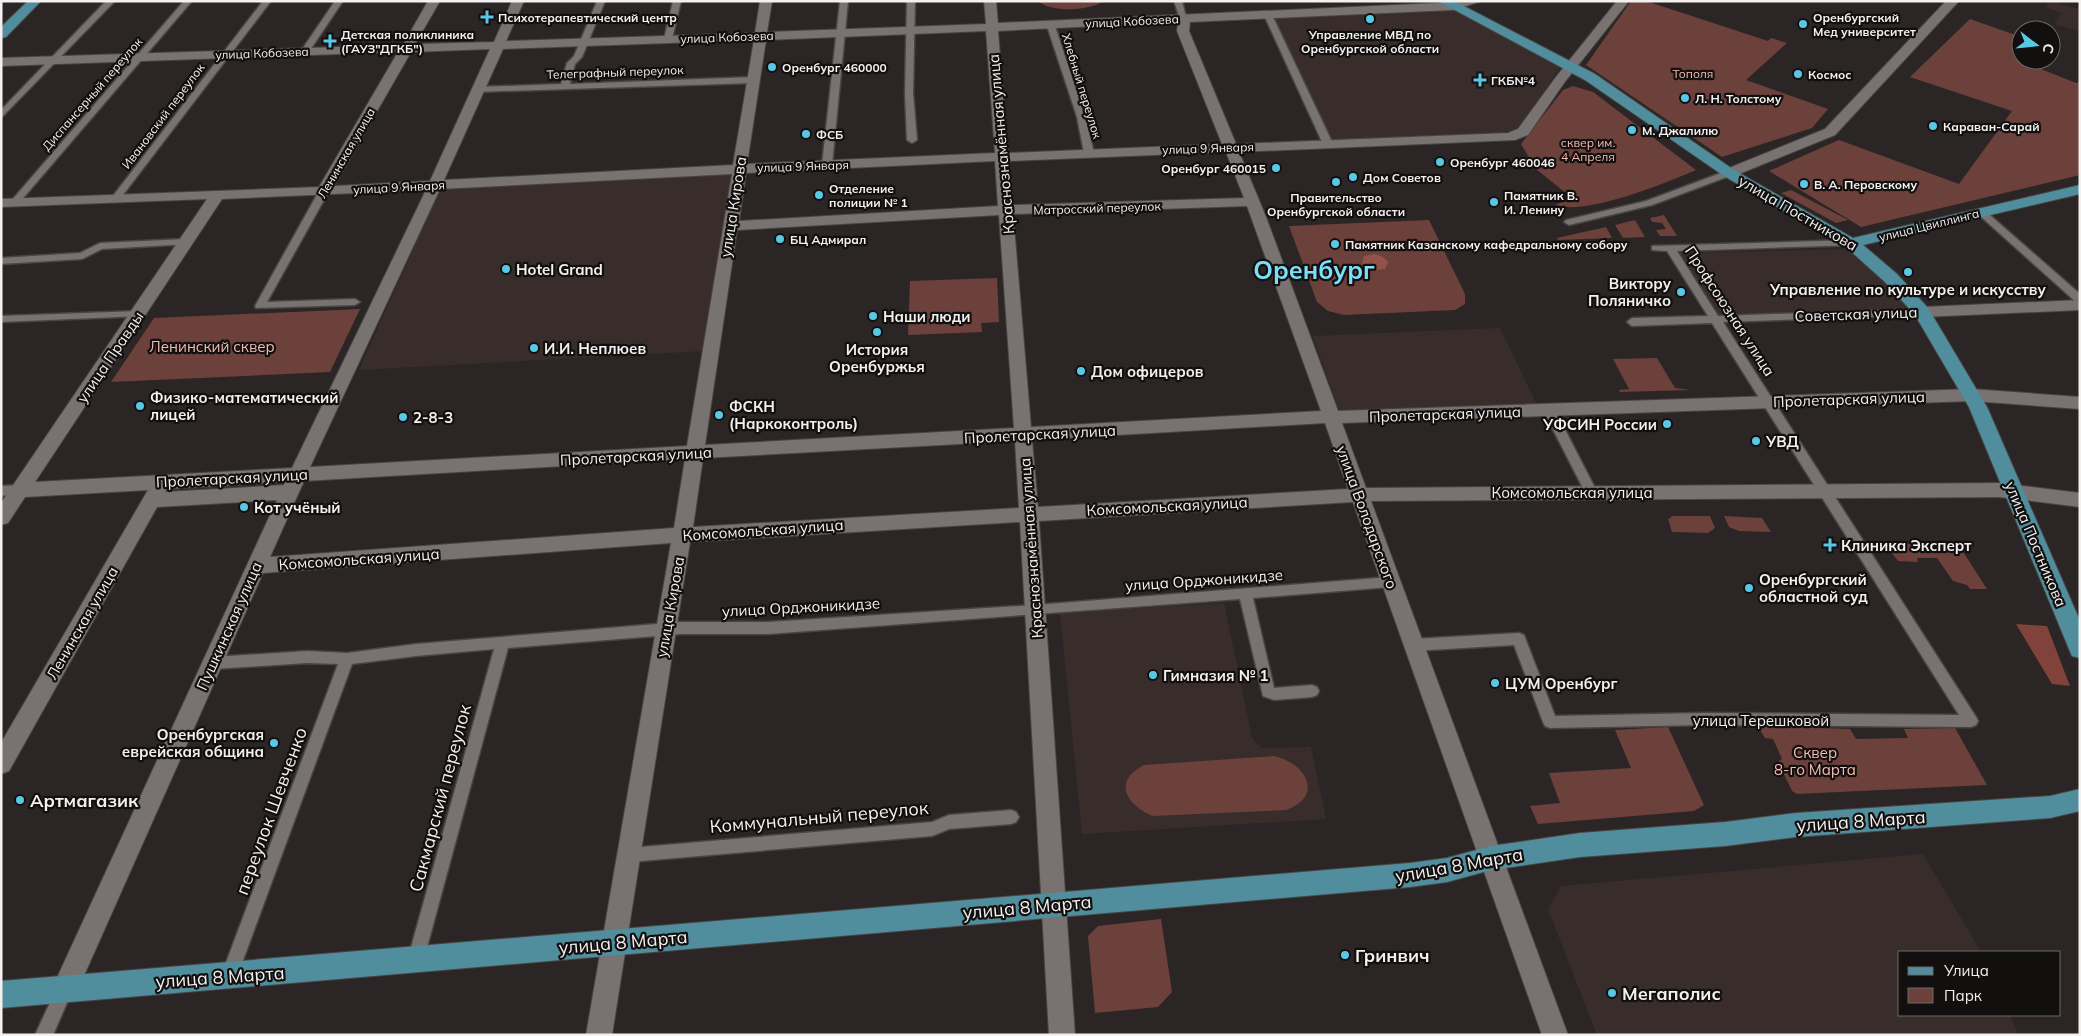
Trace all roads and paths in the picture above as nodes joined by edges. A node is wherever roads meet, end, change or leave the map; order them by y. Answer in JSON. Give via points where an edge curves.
{"nodes":[{"id":1,"x":35,"y":1,"type":"edge"},
{"id":2,"x":111,"y":1,"type":"edge"},
{"id":3,"x":188,"y":1,"type":"edge"},
{"id":4,"x":266,"y":1,"type":"edge"},
{"id":5,"x":339,"y":1,"type":"edge"},
{"id":6,"x":434,"y":1,"type":"edge"},
{"id":7,"x":518,"y":1,"type":"edge"},
{"id":8,"x":601,"y":1,"type":"edge"},
{"id":9,"x":678,"y":1,"type":"edge"},
{"id":10,"x":766,"y":1,"type":"edge"},
{"id":11,"x":844,"y":1,"type":"edge"},
{"id":12,"x":911,"y":1,"type":"edge"},
{"id":13,"x":990,"y":1,"type":"edge"},
{"id":14,"x":1178,"y":1,"type":"edge"},
{"id":15,"x":1476,"y":1,"type":"edge"},
{"id":16,"x":1623,"y":1,"type":"edge"},
{"id":17,"x":1953,"y":1,"type":"edge"},
{"id":18,"x":1448,"y":4,"type":"edge"},
{"id":19,"x":1268,"y":14,"type":"junction"},
{"id":20,"x":1184,"y":19,"type":"junction"},
{"id":21,"x":1051,"y":26,"type":"junction"},
{"id":22,"x":990,"y":28,"type":"junction"},
{"id":23,"x":910,"y":31,"type":"junction"},
{"id":24,"x":841,"y":33,"type":"junction"},
{"id":25,"x":1,"y":34,"type":"edge"},
{"id":26,"x":760,"y":36,"type":"junction"},
{"id":27,"x":668,"y":39,"type":"junction"},
{"id":28,"x":586,"y":42,"type":"junction"},
{"id":29,"x":498,"y":44,"type":"junction"},
{"id":30,"x":407,"y":48,"type":"junction"},
{"id":31,"x":305,"y":51,"type":"junction"},
{"id":32,"x":226,"y":54,"type":"junction"},
{"id":33,"x":139,"y":57,"type":"junction"},
{"id":34,"x":54,"y":60,"type":"junction"},
{"id":35,"x":1,"y":62,"type":"edge"},
{"id":36,"x":1572,"y":66,"type":"junction"},
{"id":37,"x":753,"y":80,"type":"junction"},
{"id":38,"x":565,"y":86,"type":"junction"},
{"id":39,"x":477,"y":90,"type":"junction"},
{"id":40,"x":1,"y":115,"type":"edge"},
{"id":41,"x":912,"y":140,"type":"dead end"},
{"id":42,"x":1328,"y":144,"type":"junction"},
{"id":43,"x":1231,"y":147,"type":"junction"},
{"id":44,"x":1089,"y":153,"type":"junction"},
{"id":45,"x":1001,"y":157,"type":"junction"},
{"id":46,"x":827,"y":165,"type":"junction"},
{"id":47,"x":740,"y":168,"type":"junction"},
{"id":48,"x":1729,"y":173,"type":"junction"},
{"id":49,"x":434,"y":185,"type":"junction"},
{"id":50,"x":2080,"y":189,"type":"edge"},
{"id":51,"x":324,"y":191,"type":"junction"},
{"id":52,"x":217,"y":195,"type":"junction"},
{"id":53,"x":116,"y":198,"type":"junction"},
{"id":54,"x":1253,"y":202,"type":"junction"},
{"id":55,"x":8,"y":203,"type":"edge"},
{"id":56,"x":1005,"y":210,"type":"junction"},
{"id":57,"x":1981,"y":212,"type":"junction"},
{"id":58,"x":1569,"y":222,"type":"dead end"},
{"id":59,"x":731,"y":226,"type":"junction"},
{"id":60,"x":186,"y":242,"type":"junction"},
{"id":61,"x":1852,"y":243,"type":"junction"},
{"id":62,"x":1656,"y":248,"type":"dead end"},
{"id":63,"x":1670,"y":248,"type":"junction"},
{"id":64,"x":1,"y":261,"type":"edge"},
{"id":65,"x":2080,"y":300,"type":"edge"},
{"id":66,"x":355,"y":302,"type":"dead end"},
{"id":67,"x":2080,"y":305,"type":"edge"},
{"id":68,"x":1922,"y":312,"type":"junction"},
{"id":69,"x":139,"y":314,"type":"junction"},
{"id":70,"x":1,"y":319,"type":"edge"},
{"id":71,"x":1715,"y":319,"type":"junction"},
{"id":72,"x":1632,"y":322,"type":"dead end"},
{"id":73,"x":1972,"y":395,"type":"junction"},
{"id":74,"x":1769,"y":401,"type":"junction"},
{"id":75,"x":2080,"y":403,"type":"edge"},
{"id":76,"x":1549,"y":410,"type":"junction"},
{"id":77,"x":1331,"y":417,"type":"junction"},
{"id":78,"x":1024,"y":436,"type":"junction"},
{"id":79,"x":695,"y":453,"type":"junction"},
{"id":80,"x":298,"y":474,"type":"junction"},
{"id":81,"x":20,"y":490,"type":"junction"},
{"id":82,"x":1,"y":491,"type":"edge"},
{"id":83,"x":158,"y":491,"type":"junction"},
{"id":84,"x":1827,"y":491,"type":"junction"},
{"id":85,"x":2013,"y":491,"type":"junction"},
{"id":86,"x":290,"y":492,"type":"junction"},
{"id":87,"x":1591,"y":492,"type":"junction"},
{"id":88,"x":1358,"y":495,"type":"junction"},
{"id":89,"x":2080,"y":500,"type":"edge"},
{"id":90,"x":1029,"y":514,"type":"junction"},
{"id":91,"x":1,"y":518,"type":"edge"},
{"id":92,"x":682,"y":535,"type":"junction"},
{"id":93,"x":256,"y":566,"type":"junction"},
{"id":94,"x":1390,"y":582,"type":"junction"},
{"id":95,"x":1245,"y":593,"type":"junction"},
{"id":96,"x":1035,"y":610,"type":"junction"},
{"id":97,"x":666,"y":630,"type":"junction"},
{"id":98,"x":502,"y":644,"type":"junction"},
{"id":99,"x":1413,"y":645,"type":"junction"},
{"id":100,"x":2080,"y":649,"type":"edge"},
{"id":101,"x":347,"y":659,"type":"junction"},
{"id":102,"x":213,"y":663,"type":"junction"},
{"id":103,"x":1312,"y":690,"type":"dead end"},
{"id":104,"x":1971,"y":721,"type":"joint"},
{"id":105,"x":1,"y":764,"type":"edge"},
{"id":106,"x":2080,"y":800,"type":"edge"},
{"id":107,"x":2050,"y":807,"type":"junction"},
{"id":108,"x":2080,"y":812,"type":"edge"},
{"id":109,"x":1011,"y":817,"type":"dead end"},
{"id":110,"x":629,"y":855,"type":"junction"},
{"id":111,"x":1491,"y":858,"type":"junction"},
{"id":112,"x":1052,"y":904,"type":"junction"},
{"id":113,"x":616,"y":943,"type":"junction"},
{"id":114,"x":415,"y":962,"type":"junction"},
{"id":115,"x":229,"y":976,"type":"junction"},
{"id":116,"x":65,"y":989,"type":"junction"},
{"id":117,"x":1,"y":995,"type":"edge"},
{"id":118,"x":44,"y":1035,"type":"edge"},
{"id":119,"x":599,"y":1035,"type":"edge"},
{"id":120,"x":1062,"y":1035,"type":"edge"},
{"id":121,"x":1555,"y":1035,"type":"edge"}],
"edges":[{"from":1,"to":25,"type":"main road"},
{"from":2,"to":34,"type":"street"},
{"from":3,"to":33,"type":"street","name":"Диспансерный переулок"},
{"from":4,"to":32,"type":"street","name":"Ивановский переулок"},
{"from":5,"to":31,"type":"street"},
{"from":6,"to":30,"type":"main road","name":"Ленинская улица"},
{"from":7,"to":29,"type":"main road","name":"Пушкинская улица"},
{"from":8,"to":28,"type":"street"},
{"from":9,"to":27,"type":"street"},
{"from":10,"to":26,"type":"main road","name":"улица Кирова"},
{"from":11,"to":24,"type":"street"},
{"from":12,"to":23,"type":"street"},
{"from":13,"to":22,"type":"main road","name":"Краснознамённая улица"},
{"from":14,"to":20,"type":"street","name":"улица Володарского"},
{"from":15,"to":18,"type":"main road","name":"улица Кобозева"},
{"from":16,"to":36,"type":"main road","name":"улица 9 Января"},
{"from":17,"to":48,"type":"main road","via":[[1830,132]]},
{"from":18,"to":19,"type":"main road","name":"улица Кобозева"},
{"from":18,"to":36,"type":"main road","name":"улица Постникова"},
{"from":19,"to":20,"type":"main road","name":"улица Кобозева"},
{"from":19,"to":42,"type":"street"},
{"from":20,"to":21,"type":"main road","name":"улица Кобозева"},
{"from":20,"to":43,"type":"main road","name":"улица Володарского","via":[[1183,32]]},
{"from":21,"to":22,"type":"main road","name":"улица Кобозева"},
{"from":21,"to":44,"type":"street","name":"Хлебный переулок","via":[[1081,117]]},
{"from":22,"to":23,"type":"main road","name":"улица Кобозева"},
{"from":22,"to":45,"type":"main road","name":"Краснознамённая улица"},
{"from":23,"to":24,"type":"main road","name":"улица Кобозева"},
{"from":23,"to":41,"type":"street"},
{"from":24,"to":26,"type":"main road","name":"улица Кобозева"},
{"from":24,"to":46,"type":"street"},
{"from":26,"to":27,"type":"main road","name":"улица Кобозева"},
{"from":26,"to":37,"type":"main road","name":"улица Кирова"},
{"from":27,"to":28,"type":"main road","name":"улица Кобозева"},
{"from":28,"to":29,"type":"main road","name":"улица Кобозева"},
{"from":28,"to":38,"type":"street","via":[[578,57],[571,62]]},
{"from":29,"to":30,"type":"main road","name":"улица Кобозева"},
{"from":29,"to":39,"type":"main road","name":"Пушкинская улица"},
{"from":30,"to":31,"type":"main road","name":"улица Кобозева"},
{"from":30,"to":51,"type":"main road","name":"Ленинская улица"},
{"from":31,"to":32,"type":"main road","name":"улица Кобозева"},
{"from":32,"to":33,"type":"main road","name":"улица Кобозева"},
{"from":32,"to":53,"type":"street","name":"Ивановский переулок"},
{"from":33,"to":34,"type":"main road","name":"улица Кобозева"},
{"from":33,"to":55,"type":"street","name":"Диспансерный переулок"},
{"from":34,"to":35,"type":"main road","name":"улица Кобозева"},
{"from":34,"to":40,"type":"street"},
{"from":36,"to":42,"type":"main road","name":"улица 9 Января","via":[[1522,132],[1510,137]]},
{"from":36,"to":48,"type":"main road","name":"улица Постникова"},
{"from":37,"to":38,"type":"street","name":"Телеграфный переулок"},
{"from":37,"to":47,"type":"main road","name":"улица Кирова"},
{"from":38,"to":39,"type":"street","name":"Телеграфный переулок"},
{"from":39,"to":49,"type":"main road","name":"Пушкинская улица"},
{"from":42,"to":43,"type":"main road","name":"улица 9 Января"},
{"from":43,"to":44,"type":"main road","name":"улица 9 Января"},
{"from":43,"to":54,"type":"main road","name":"улица Володарского"},
{"from":44,"to":45,"type":"main road","name":"улица 9 Января"},
{"from":45,"to":46,"type":"main road","name":"улица 9 Января"},
{"from":45,"to":56,"type":"main road","name":"Краснознамённая улица"},
{"from":46,"to":47,"type":"main road","name":"улица 9 Января"},
{"from":47,"to":49,"type":"main road","name":"улица 9 Января"},
{"from":47,"to":59,"type":"main road","name":"улица Кирова"},
{"from":48,"to":58,"type":"street","via":[[1650,203]]},
{"from":48,"to":61,"type":"main road","name":"улица Постникова"},
{"from":49,"to":51,"type":"main road","name":"улица 9 Января"},
{"from":49,"to":80,"type":"main road","name":"Пушкинская улица"},
{"from":50,"to":57,"type":"main road","name":"улица Цвиллинга"},
{"from":51,"to":52,"type":"main road","name":"улица 9 Января"},
{"from":51,"to":66,"type":"street","name":"Ленинская улица","via":[[260,306]]},
{"from":52,"to":53,"type":"main road","name":"улица 9 Января"},
{"from":52,"to":60,"type":"main road","name":"улица Правды"},
{"from":53,"to":55,"type":"main road","name":"улица 9 Января"},
{"from":54,"to":56,"type":"main road","name":"Матросский переулок"},
{"from":54,"to":77,"type":"main road","name":"улица Володарского"},
{"from":56,"to":59,"type":"main road","name":"Матросский переулок"},
{"from":56,"to":78,"type":"main road","name":"Краснознамённая улица"},
{"from":57,"to":61,"type":"main road","name":"улица Цвиллинга"},
{"from":57,"to":65,"type":"street"},
{"from":59,"to":79,"type":"main road","name":"улица Кирова"},
{"from":60,"to":64,"type":"street","via":[[100,246],[82,256]]},
{"from":60,"to":69,"type":"main road","name":"улица Правды"},
{"from":61,"to":63,"type":"street","name":"улица Цвиллинга"},
{"from":61,"to":68,"type":"main road","name":"улица Постникова"},
{"from":62,"to":63,"type":"street","name":"улица Цвиллинга"},
{"from":63,"to":71,"type":"street","name":"Профсоюзная улица"},
{"from":67,"to":68,"type":"main road","name":"Советская улица"},
{"from":68,"to":71,"type":"street","name":"Советская улица"},
{"from":68,"to":73,"type":"main road","name":"улица Постникова"},
{"from":69,"to":70,"type":"street"},
{"from":69,"to":81,"type":"main road","name":"улица Правды"},
{"from":71,"to":72,"type":"street","name":"Советская улица"},
{"from":71,"to":74,"type":"street","name":"Профсоюзная улица"},
{"from":73,"to":74,"type":"main road","name":"Пролетарская улица"},
{"from":73,"to":75,"type":"main road","name":"Пролетарская улица"},
{"from":73,"to":85,"type":"main road","name":"улица Постникова"},
{"from":74,"to":76,"type":"main road","name":"Пролетарская улица"},
{"from":74,"to":84,"type":"street","name":"Профсоюзная улица"},
{"from":76,"to":77,"type":"main road","name":"Пролетарская улица"},
{"from":76,"to":87,"type":"street"},
{"from":77,"to":78,"type":"main road","name":"Пролетарская улица"},
{"from":77,"to":88,"type":"main road","name":"улица Володарского"},
{"from":78,"to":79,"type":"main road","name":"Пролетарская улица"},
{"from":78,"to":90,"type":"main road","name":"Краснознамённая улица"},
{"from":79,"to":80,"type":"main road","name":"Пролетарская улица"},
{"from":79,"to":92,"type":"main road","name":"улица Кирова"},
{"from":80,"to":83,"type":"main road","name":"Пролетарская улица"},
{"from":80,"to":86,"type":"main road","name":"Пушкинская улица"},
{"from":81,"to":82,"type":"street","name":"Пролетарская улица"},
{"from":81,"to":83,"type":"main road","name":"Пролетарская улица"},
{"from":81,"to":91,"type":"main road","name":"улица Правды"},
{"from":83,"to":86,"type":"main road","name":"Пролетарская улица"},
{"from":83,"to":105,"type":"main road","name":"Ленинская улица"},
{"from":84,"to":85,"type":"main road","name":"Комсомольская улица"},
{"from":84,"to":87,"type":"main road","name":"Комсомольская улица"},
{"from":84,"to":104,"type":"street","name":"Профсоюзная улица"},
{"from":85,"to":89,"type":"main road","name":"Комсомольская улица"},
{"from":85,"to":100,"type":"main road","name":"улица Постникова","via":[[2054,581]]},
{"from":86,"to":93,"type":"main road","name":"Пушкинская улица"},
{"from":87,"to":88,"type":"main road","name":"Комсомольская улица"},
{"from":88,"to":90,"type":"main road","name":"Комсомольская улица"},
{"from":88,"to":94,"type":"main road","name":"улица Володарского"},
{"from":90,"to":92,"type":"main road","name":"Комсомольская улица"},
{"from":90,"to":96,"type":"main road","name":"Краснознамённая улица"},
{"from":92,"to":93,"type":"main road","name":"Комсомольская улица"},
{"from":92,"to":97,"type":"main road","name":"улица Кирова"},
{"from":93,"to":102,"type":"main road","name":"Пушкинская улица"},
{"from":94,"to":95,"type":"street","name":"улица Орджоникидзе"},
{"from":94,"to":99,"type":"main road","name":"улица Володарского"},
{"from":95,"to":96,"type":"street","name":"улица Орджоникидзе"},
{"from":95,"to":103,"type":"street","via":[[1268,692]]},
{"from":96,"to":97,"type":"street","name":"улица Орджоникидзе","via":[[768,628]]},
{"from":96,"to":112,"type":"main road","name":"Краснознамённая улица"},
{"from":97,"to":98,"type":"street","name":"улица Орджоникидзе"},
{"from":97,"to":110,"type":"main road","name":"улица Кирова"},
{"from":98,"to":101,"type":"street","name":"улица Орджоникидзе"},
{"from":98,"to":114,"type":"street","name":"Сакмарский переулок"},
{"from":99,"to":104,"type":"street","name":"улица Терешковой","via":[[1519,639],[1550,722],[1704,719]]},
{"from":99,"to":111,"type":"main road","name":"улица Володарского"},
{"from":101,"to":102,"type":"street","name":"улица Орджоникидзе","via":[[307,657]]},
{"from":101,"to":115,"type":"street","name":"переулок Шевченко"},
{"from":102,"to":116,"type":"main road","name":"Пушкинская улица"},
{"from":106,"to":107,"type":"main road","name":"улица 8 Марта"},
{"from":107,"to":108,"type":"main road","name":"улица 8 Марта"},
{"from":107,"to":111,"type":"main road","name":"улица 8 Марта","via":[[1796,825],[1580,845]]},
{"from":109,"to":110,"type":"street","name":"Коммунальный переулок","via":[[949,822],[932,829]]},
{"from":110,"to":113,"type":"main road","name":"улица Кирова"},
{"from":111,"to":112,"type":"main road","name":"улица 8 Марта","via":[[1410,876]]},
{"from":111,"to":121,"type":"main road","name":"улица Володарского"},
{"from":112,"to":113,"type":"main road","name":"улица 8 Марта"},
{"from":112,"to":120,"type":"main road","name":"Краснознамённая улица"},
{"from":113,"to":114,"type":"main road","name":"улица 8 Марта"},
{"from":113,"to":119,"type":"main road","name":"улица Кирова"},
{"from":114,"to":115,"type":"main road","name":"улица 8 Марта"},
{"from":115,"to":116,"type":"main road","name":"улица 8 Марта"},
{"from":116,"to":117,"type":"main road","name":"улица 8 Марта"},
{"from":116,"to":118,"type":"street","name":"Пушкинская улица"}]}
